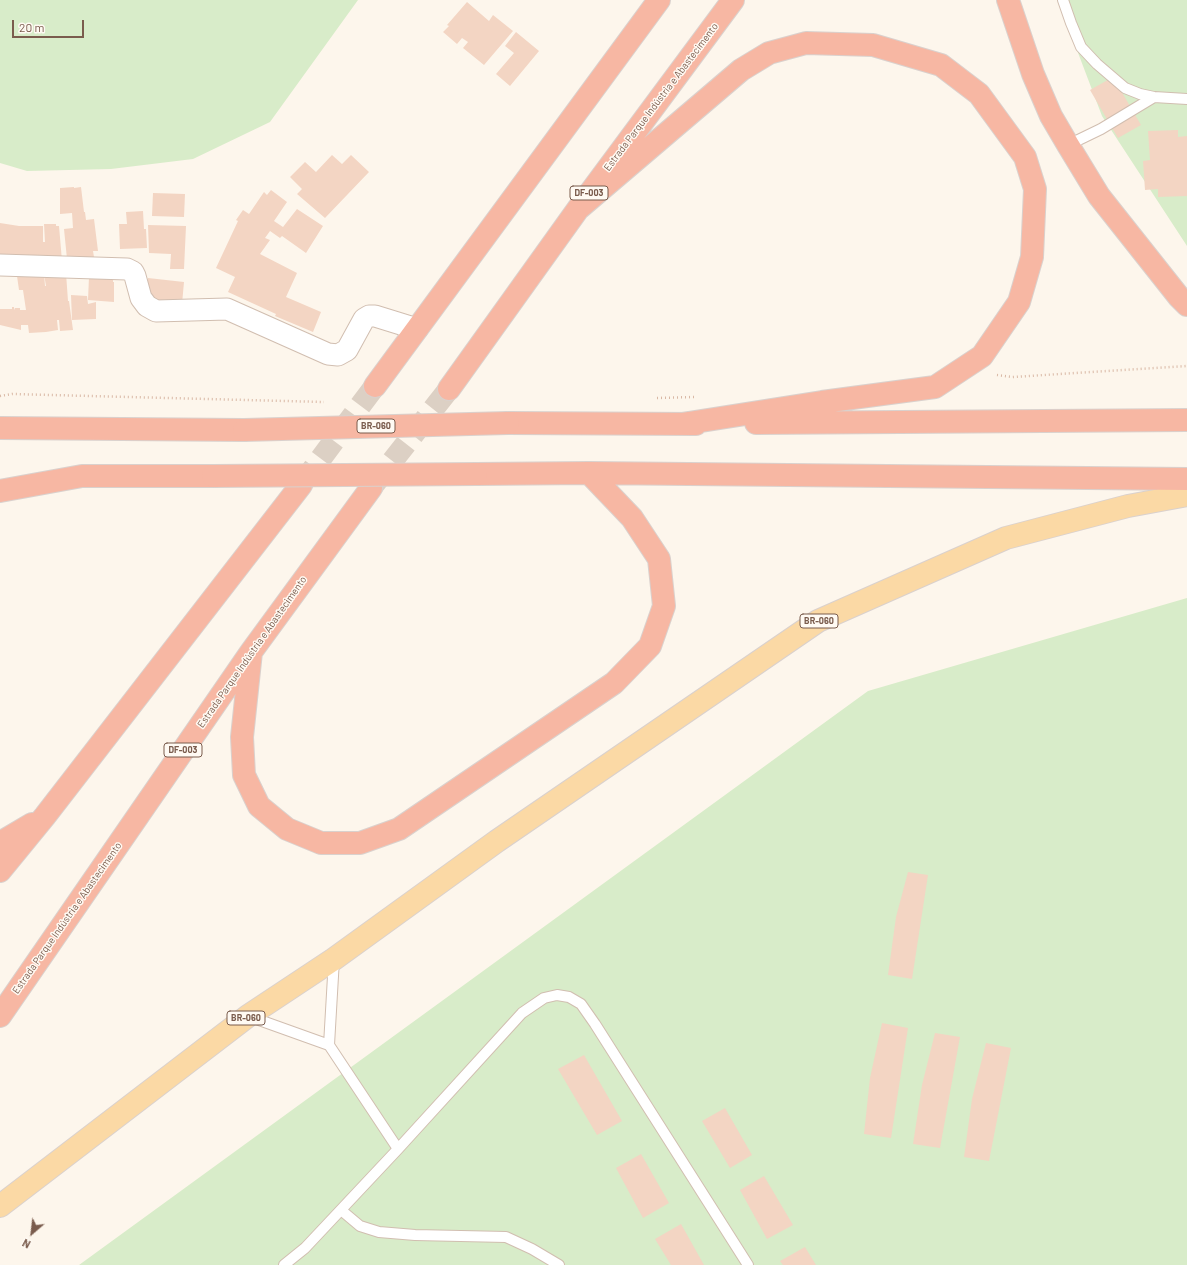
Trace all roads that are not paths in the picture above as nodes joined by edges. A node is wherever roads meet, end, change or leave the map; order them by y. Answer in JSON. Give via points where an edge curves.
{"nodes":[{"id":1,"x":659,"y":0,"type":"edge"},
{"id":2,"x":733,"y":0,"type":"edge"},
{"id":3,"x":1008,"y":0,"type":"edge"},
{"id":4,"x":1063,"y":0,"type":"edge"},
{"id":5,"x":1154,"y":97,"type":"junction"},
{"id":6,"x":1187,"y":99,"type":"edge"},
{"id":7,"x":1068,"y":145,"type":"junction"},
{"id":8,"x":578,"y":209,"type":"junction"},
{"id":9,"x":0,"y":265,"type":"edge"},
{"id":10,"x":1187,"y":305,"type":"edge"},
{"id":11,"x":417,"y":329,"type":"junction"},
{"id":12,"x":375,"y":386,"type":"tunnel mouth"},
{"id":13,"x":449,"y":389,"type":"tunnel mouth"},
{"id":14,"x":1187,"y":420,"type":"edge"},
{"id":15,"x":682,"y":424,"type":"junction"},
{"id":16,"x":0,"y":428,"type":"edge"},
{"id":17,"x":589,"y":473,"type":"junction"},
{"id":18,"x":1187,"y":479,"type":"edge"},
{"id":19,"x":301,"y":485,"type":"tunnel mouth"},
{"id":20,"x":371,"y":488,"type":"tunnel mouth"},
{"id":21,"x":0,"y":491,"type":"edge"},
{"id":22,"x":1187,"y":496,"type":"edge"},
{"id":23,"x":251,"y":652,"type":"junction"},
{"id":24,"x":45,"y":816,"type":"junction"},
{"id":25,"x":0,"y":843,"type":"edge"},
{"id":26,"x":0,"y":871,"type":"edge"},
{"id":27,"x":334,"y":959,"type":"junction"},
{"id":28,"x":0,"y":1016,"type":"edge"},
{"id":29,"x":248,"y":1016,"type":"junction"},
{"id":30,"x":329,"y":1045,"type":"junction"},
{"id":31,"x":398,"y":1150,"type":"junction"},
{"id":32,"x":0,"y":1206,"type":"edge"},
{"id":33,"x":341,"y":1210,"type":"junction"},
{"id":34,"x":284,"y":1265,"type":"edge"},
{"id":35,"x":559,"y":1265,"type":"edge"},
{"id":36,"x":748,"y":1265,"type":"edge"}],
"edges":[{"from":1,"to":11,"type":"highway"},
{"from":2,"to":8,"type":"highway","name":"Estrada Parque Indústria e Abastecimento","number":"DF-003"},
{"from":3,"to":7,"type":"highway","via":[[1033,74],[1051,116]]},
{"from":4,"to":5,"type":"lane","via":[[1070,23],[1082,47],[1097,64],[1125,88]]},
{"from":5,"to":6,"type":"lane"},
{"from":5,"to":7,"type":"lane","via":[[1101,129]]},
{"from":7,"to":10,"type":"highway","via":[[1099,196]]},
{"from":8,"to":13,"type":"highway","name":"Estrada Parque Indústria e Abastecimento","number":"DF-003"},
{"from":8,"to":15,"type":"highway","via":[[740,70],[769,53],[806,43],[873,45],[940,65],[979,94],[1024,157],[1034,189],[1032,257],[1019,302],[982,356],[935,387]]},
{"from":9,"to":11,"type":"street","via":[[127,269],[135,276],[141,298],[147,306],[156,311],[227,309],[328,354],[338,355],[347,350],[364,319],[369,316]]},
{"from":11,"to":12,"type":"highway"},
{"from":14,"to":15,"type":"highway","number":"BR-060"},
{"from":15,"to":16,"type":"highway","number":"BR-060","bridge":true,"via":[[508,423],[244,430]]},
{"from":17,"to":18,"type":"highway"},
{"from":17,"to":21,"type":"highway","bridge":true,"via":[[82,476]]},
{"from":17,"to":23,"type":"highway","via":[[632,518],[659,559],[664,606],[650,646],[614,683],[400,829],[360,843],[321,843],[287,829],[259,806],[244,775],[242,737]]},
{"from":19,"to":24,"type":"highway"},
{"from":20,"to":23,"type":"highway","name":"Estrada Parque Indústria e Abastecimento","number":"DF-003"},
{"from":22,"to":27,"type":"main road","number":"BR-060","via":[[1128,506],[1006,538],[818,621],[497,841]]},
{"from":23,"to":28,"type":"highway","name":"Estrada Parque Indústria e Abastecimento","number":"DF-003"},
{"from":24,"to":25,"type":"highway"},
{"from":24,"to":26,"type":"highway"},
{"from":27,"to":29,"type":"main road","number":"BR-060"},
{"from":27,"to":30,"type":"lane"},
{"from":29,"to":30,"type":"lane"},
{"from":29,"to":32,"type":"main road","number":"BR-060"},
{"from":30,"to":31,"type":"lane"},
{"from":31,"to":33,"type":"lane"},
{"from":31,"to":36,"type":"lane","via":[[522,1013],[544,998],[557,995],[569,997],[581,1004],[595,1024]]},
{"from":33,"to":34,"type":"lane","via":[[306,1248]]},
{"from":33,"to":35,"type":"lane","via":[[360,1226],[379,1232],[506,1237]]}]}
